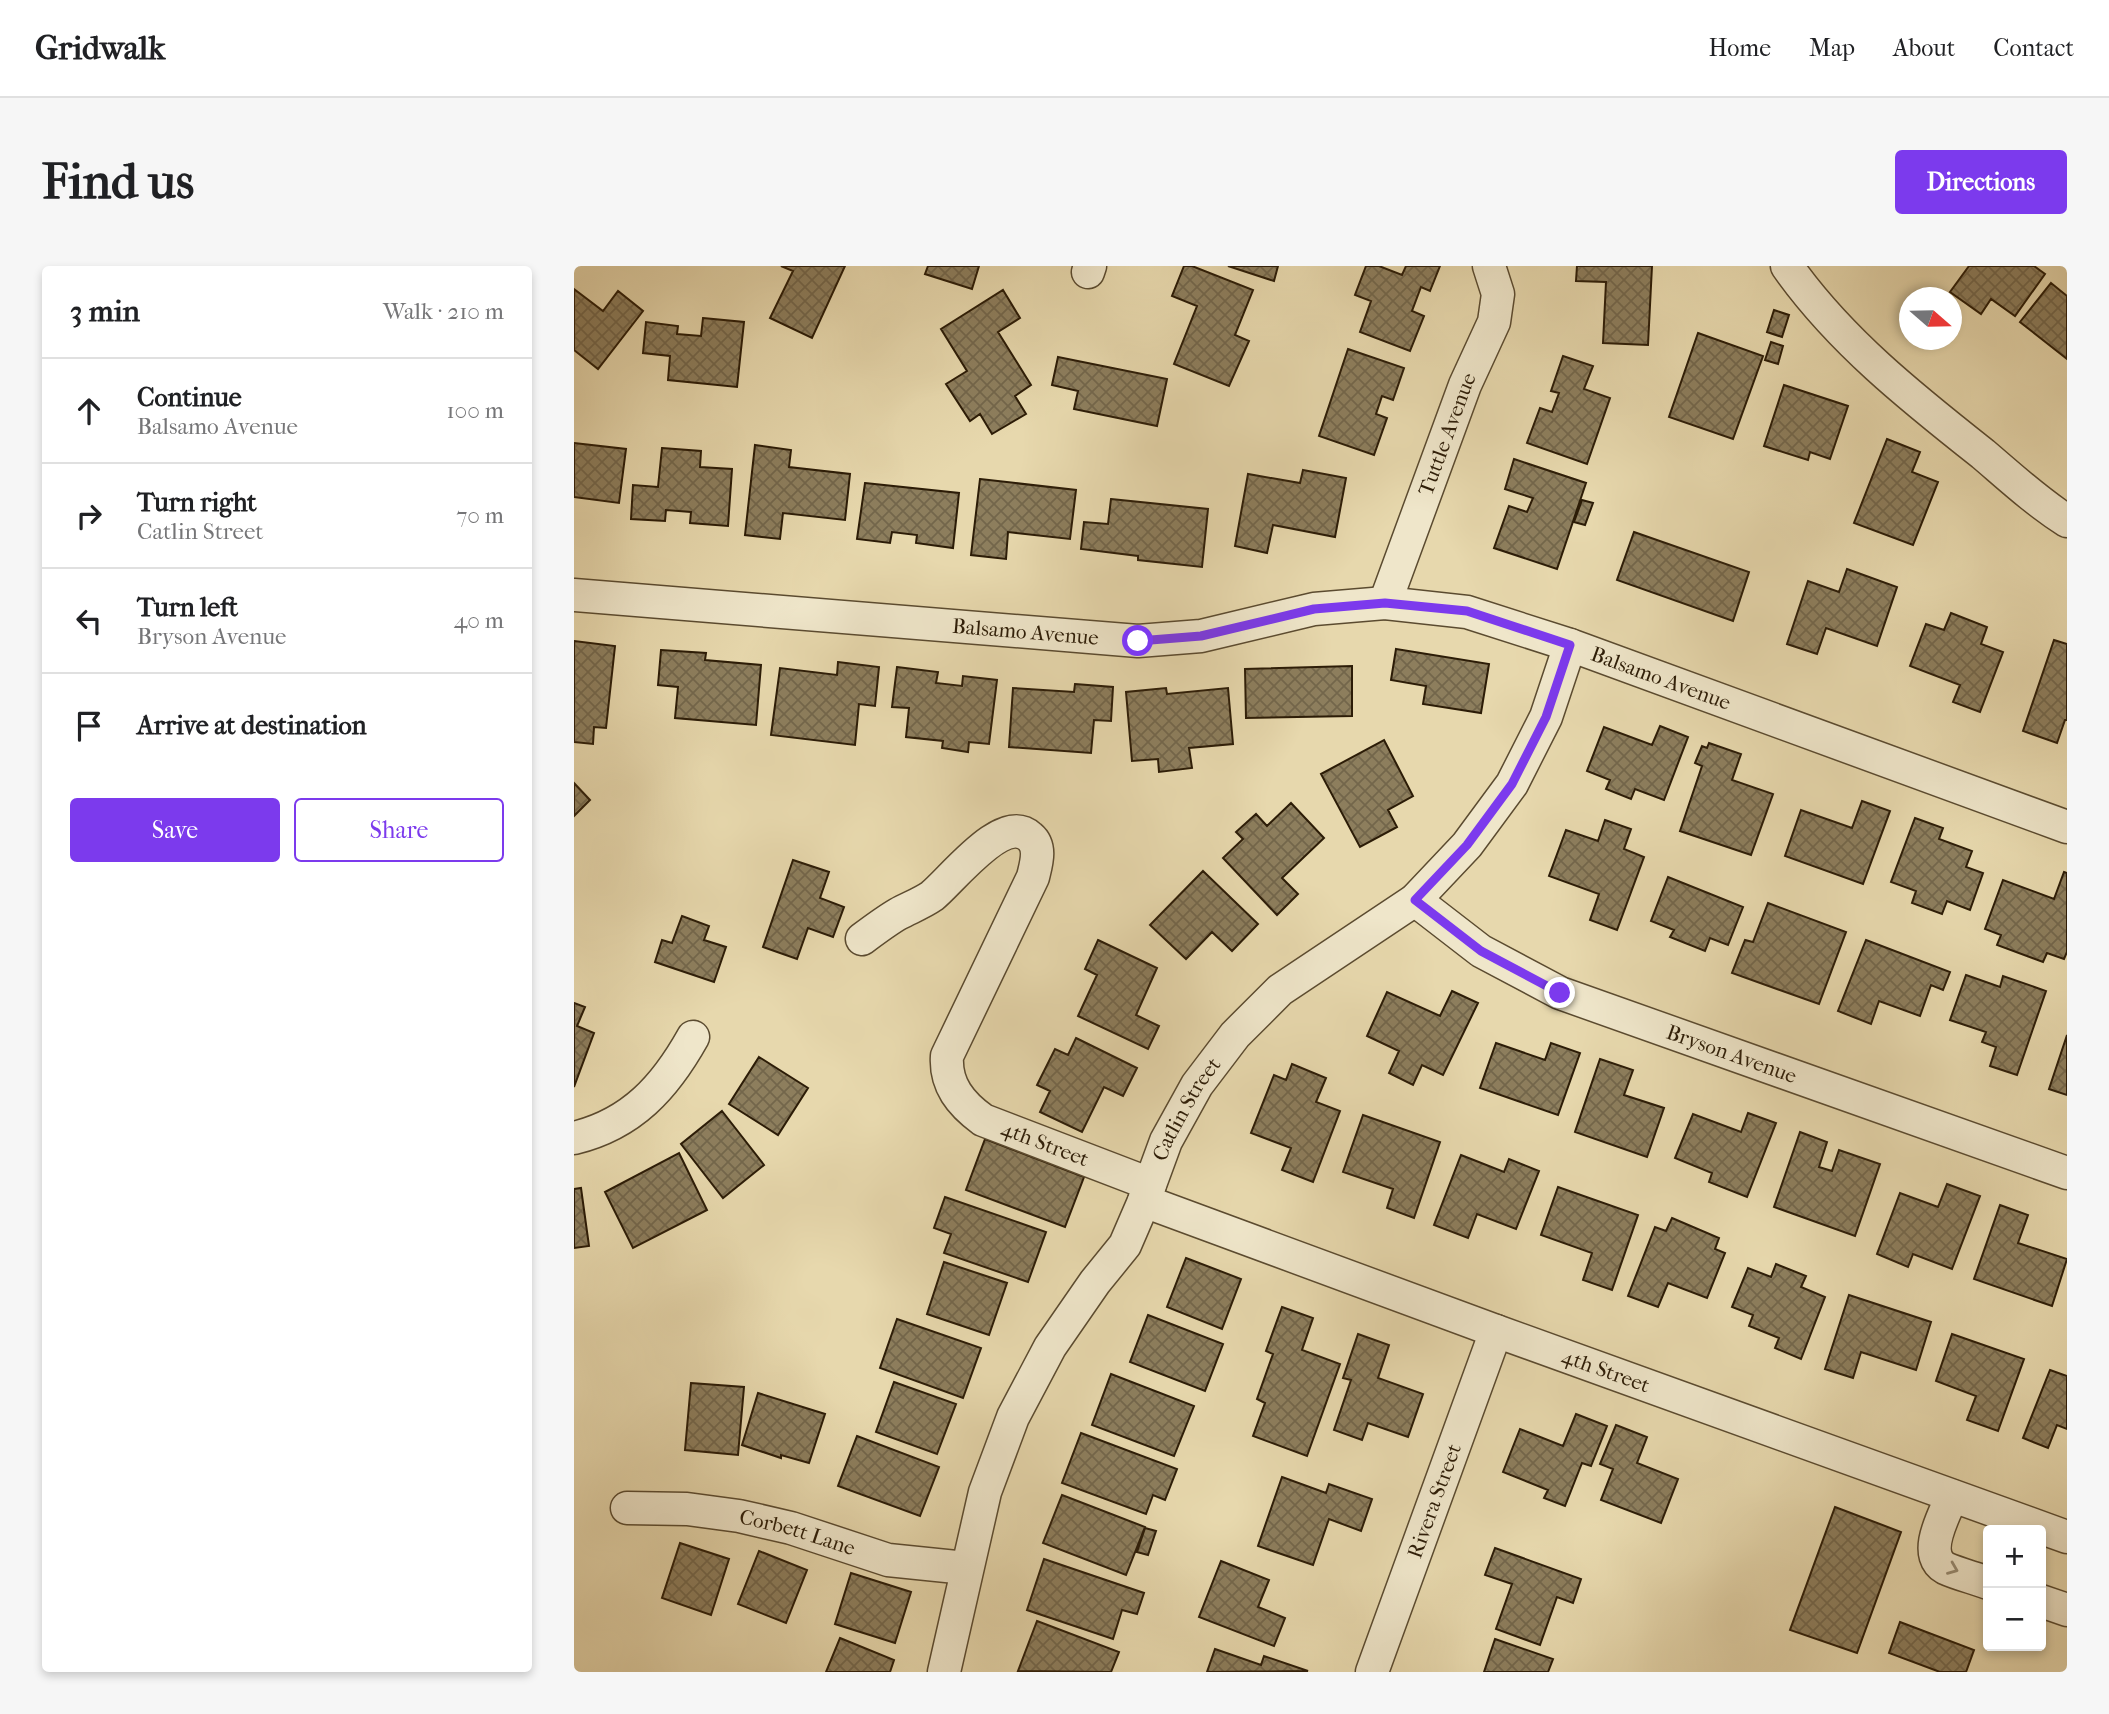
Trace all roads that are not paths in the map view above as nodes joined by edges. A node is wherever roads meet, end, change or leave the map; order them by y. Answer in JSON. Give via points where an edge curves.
{"nodes":[{"id":1,"x":1489,"y":266,"type":"edge"},
{"id":2,"x":1787,"y":266,"type":"edge"},
{"id":3,"x":2067,"y":521,"type":"edge"},
{"id":4,"x":574,"y":595,"type":"edge"},
{"id":5,"x":1385,"y":603,"type":"junction"},
{"id":6,"x":1570,"y":645,"type":"junction"},
{"id":7,"x":2067,"y":827,"type":"edge"},
{"id":8,"x":1415,"y":900,"type":"junction"},
{"id":9,"x":862,"y":939,"type":"dead end"},
{"id":10,"x":693,"y":1037,"type":"dead end"},
{"id":11,"x":574,"y":1138,"type":"edge"},
{"id":12,"x":2067,"y":1173,"type":"edge"},
{"id":13,"x":1147,"y":1193,"type":"junction"},
{"id":14,"x":1496,"y":1331,"type":"junction"},
{"id":15,"x":1952,"y":1496,"type":"junction"},
{"id":16,"x":627,"y":1508,"type":"dead end"},
{"id":17,"x":2067,"y":1537,"type":"edge"},
{"id":18,"x":966,"y":1568,"type":"junction"},
{"id":19,"x":1983,"y":1581,"type":"edge"},
{"id":20,"x":2046,"y":1603,"type":"edge"},
{"id":21,"x":2067,"y":1610,"type":"edge"},
{"id":22,"x":944,"y":1672,"type":"edge"},
{"id":23,"x":1373,"y":1672,"type":"edge"}],
"edges":[{"from":1,"to":5,"type":"street","name":"Tuttle Avenue","via":[[1498,294],[1494,322],[1465,385]]},
{"from":2,"to":3,"type":"street","via":[[1811,300],[1852,343]]},
{"from":4,"to":5,"type":"street","name":"Balsamo Avenue","via":[[1138,641],[1201,636],[1314,609]]},
{"from":5,"to":6,"type":"street","name":"Balsamo Avenue","via":[[1467,611]]},
{"from":6,"to":7,"type":"street","name":"Balsamo Avenue"},
{"from":6,"to":8,"type":"street","name":"Catlin Street","via":[[1546,717],[1512,784],[1467,845]]},
{"from":8,"to":12,"type":"street","name":"Bryson Avenue","via":[[1481,951],[1560,993]]},
{"from":8,"to":13,"type":"street","name":"Catlin Street","via":[[1280,990],[1235,1035],[1196,1085],[1166,1141]]},
{"from":9,"to":13,"type":"street","name":"4th Street","via":[[931,897],[1007,831],[1019,830],[1032,838],[1038,855],[1033,877],[947,1056],[951,1089],[983,1120]]},
{"from":10,"to":11,"type":"street","via":[[675,1070],[648,1100],[618,1121]]},
{"from":13,"to":14,"type":"street","name":"4th Street"},
{"from":13,"to":18,"type":"street","name":"Catlin Street","via":[[1125,1245],[1050,1348],[1013,1418],[985,1492]]},
{"from":14,"to":15,"type":"street","name":"4th Street"},
{"from":14,"to":23,"type":"street","name":"Rivera Street"},
{"from":15,"to":17,"type":"street","name":"4th Street"},
{"from":15,"to":19,"type":"street","one_way":true,"via":[[1934,1544],[1935,1557],[1943,1567]]},
{"from":16,"to":18,"type":"street","name":"Corbett Lane","via":[[739,1516],[888,1560]]},
{"from":18,"to":22,"type":"street","name":"Catlin Street"},
{"from":20,"to":21,"type":"street"}]}
